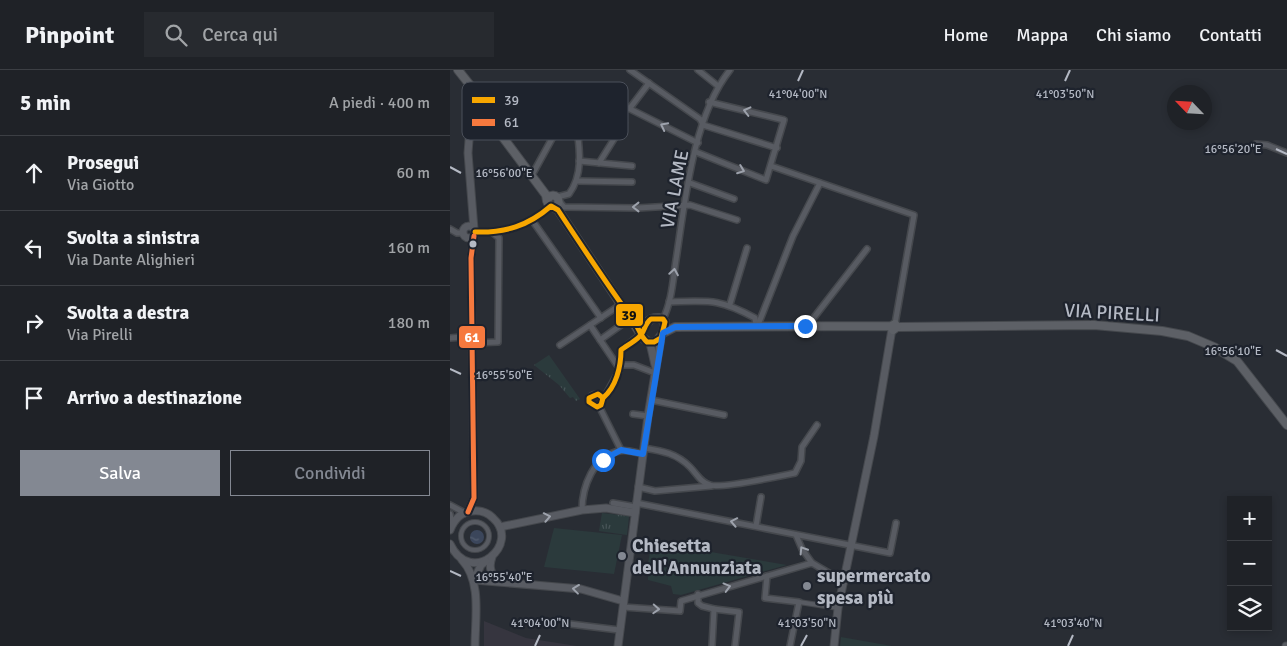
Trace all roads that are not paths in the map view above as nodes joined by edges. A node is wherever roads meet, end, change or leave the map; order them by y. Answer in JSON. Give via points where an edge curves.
{"nodes":[{"id":1,"x":457,"y":70,"type":"edge"},
{"id":2,"x":630,"y":70,"type":"edge"},
{"id":3,"x":698,"y":70,"type":"edge"},
{"id":4,"x":730,"y":70,"type":"edge"},
{"id":5,"x":464,"y":82,"type":"edge"},
{"id":6,"x":467,"y":82,"type":"edge"},
{"id":7,"x":649,"y":83,"type":"junction"},
{"id":8,"x":718,"y":86,"type":"junction"},
{"id":9,"x":709,"y":102,"type":"junction"},
{"id":10,"x":630,"y":108,"type":"joint"},
{"id":11,"x":703,"y":125,"type":"junction"},
{"id":12,"x":469,"y":140,"type":"edge"},
{"id":13,"x":502,"y":140,"type":"edge"},
{"id":14,"x":551,"y":140,"type":"edge"},
{"id":15,"x":578,"y":140,"type":"edge"},
{"id":16,"x":613,"y":140,"type":"edge"},
{"id":17,"x":698,"y":143,"type":"junction"},
{"id":18,"x":1256,"y":144,"type":"dead end"},
{"id":19,"x":777,"y":148,"type":"junction"},
{"id":20,"x":696,"y":152,"type":"junction"},
{"id":21,"x":1287,"y":153,"type":"edge"},
{"id":22,"x":580,"y":161,"type":"junction"},
{"id":23,"x":599,"y":163,"type":"junction"},
{"id":24,"x":632,"y":166,"type":"dead end"},
{"id":25,"x":771,"y":166,"type":"junction"},
{"id":26,"x":532,"y":176,"type":"junction"},
{"id":27,"x":577,"y":181,"type":"junction"},
{"id":28,"x":632,"y":182,"type":"dead end"},
{"id":29,"x":690,"y":183,"type":"junction"},
{"id":30,"x":820,"y":183,"type":"junction"},
{"id":31,"x":734,"y":199,"type":"dead end"},
{"id":32,"x":554,"y":201,"type":"junction"},
{"id":33,"x":684,"y":206,"type":"junction"},
{"id":34,"x":470,"y":207,"type":"junction"},
{"id":35,"x":532,"y":220,"type":"junction"},
{"id":36,"x":737,"y":220,"type":"dead end"},
{"id":37,"x":450,"y":229,"type":"edge"},
{"id":38,"x":465,"y":232,"type":"junction"},
{"id":39,"x":474,"y":232,"type":"junction"},
{"id":40,"x":493,"y":233,"type":"junction"},
{"id":41,"x":747,"y":248,"type":"dead end"},
{"id":42,"x":867,"y":249,"type":"dead end"},
{"id":43,"x":472,"y":258,"type":"junction"},
{"id":44,"x":669,"y":302,"type":"junction"},
{"id":45,"x":730,"y":304,"type":"junction"},
{"id":46,"x":620,"y":305,"type":"junction"},
{"id":47,"x":601,"y":318,"type":"junction"},
{"id":48,"x":633,"y":320,"type":"junction"},
{"id":49,"x":664,"y":321,"type":"junction"},
{"id":50,"x":647,"y":322,"type":"junction"},
{"id":51,"x":590,"y":325,"type":"junction"},
{"id":52,"x":757,"y":325,"type":"junction"},
{"id":53,"x":805,"y":326,"type":"junction"},
{"id":54,"x":893,"y":326,"type":"junction"},
{"id":55,"x":675,"y":327,"type":"junction"},
{"id":56,"x":642,"y":334,"type":"junction"},
{"id":57,"x":662,"y":335,"type":"junction"},
{"id":58,"x":450,"y":338,"type":"edge"},
{"id":59,"x":473,"y":339,"type":"junction"},
{"id":60,"x":600,"y":340,"type":"junction"},
{"id":61,"x":560,"y":344,"type":"dead end"},
{"id":62,"x":650,"y":344,"type":"junction"},
{"id":63,"x":621,"y":350,"type":"junction"},
{"id":64,"x":611,"y":358,"type":"junction"},
{"id":65,"x":621,"y":365,"type":"junction"},
{"id":66,"x":655,"y":371,"type":"junction"},
{"id":67,"x":603,"y":398,"type":"junction"},
{"id":68,"x":651,"y":400,"type":"junction"},
{"id":69,"x":599,"y":406,"type":"junction"},
{"id":70,"x":633,"y":414,"type":"dead end"},
{"id":71,"x":724,"y":415,"type":"dead end"},
{"id":72,"x":648,"y":416,"type":"junction"},
{"id":73,"x":817,"y":425,"type":"dead end"},
{"id":74,"x":1287,"y":425,"type":"edge"},
{"id":75,"x":621,"y":450,"type":"junction"},
{"id":76,"x":644,"y":451,"type":"junction"},
{"id":77,"x":712,"y":486,"type":"junction"},
{"id":78,"x":638,"y":487,"type":"junction"},
{"id":79,"x":761,"y":497,"type":"dead end"},
{"id":80,"x":474,"y":498,"type":"junction"},
{"id":81,"x":613,"y":503,"type":"dead end"},
{"id":82,"x":450,"y":505,"type":"edge"},
{"id":83,"x":635,"y":507,"type":"junction"},
{"id":84,"x":582,"y":510,"type":"junction"},
{"id":85,"x":480,"y":511,"type":"junction"},
{"id":86,"x":466,"y":512,"type":"junction"},
{"id":87,"x":450,"y":514,"type":"edge"},
{"id":88,"x":896,"y":523,"type":"dead end"},
{"id":89,"x":486,"y":526,"type":"joint"},
{"id":90,"x":756,"y":526,"type":"junction"},
{"id":91,"x":451,"y":527,"type":"edge"},
{"id":92,"x":500,"y":527,"type":"junction"},
{"id":93,"x":796,"y":535,"type":"junction"},
{"id":94,"x":450,"y":545,"type":"edge"},
{"id":95,"x":850,"y":546,"type":"junction"},
{"id":96,"x":460,"y":558,"type":"junction"},
{"id":97,"x":490,"y":559,"type":"junction"},
{"id":98,"x":812,"y":563,"type":"junction"},
{"id":99,"x":767,"y":576,"type":"junction"},
{"id":100,"x":474,"y":580,"type":"junction"},
{"id":101,"x":500,"y":582,"type":"junction"},
{"id":102,"x":844,"y":582,"type":"junction"},
{"id":103,"x":698,"y":594,"type":"junction"},
{"id":104,"x":799,"y":602,"type":"junction"},
{"id":105,"x":623,"y":604,"type":"junction"},
{"id":106,"x":838,"y":608,"type":"junction"},
{"id":107,"x":714,"y":609,"type":"junction"},
{"id":108,"x":570,"y":624,"type":"dead end"},
{"id":109,"x":619,"y":630,"type":"junction"},
{"id":110,"x":475,"y":646,"type":"edge"},
{"id":111,"x":618,"y":646,"type":"edge"},
{"id":112,"x":712,"y":646,"type":"edge"},
{"id":113,"x":735,"y":646,"type":"edge"},
{"id":114,"x":790,"y":646,"type":"edge"},
{"id":115,"x":834,"y":646,"type":"edge"}],
"edges":[{"from":1,"to":5,"type":"main road"},
{"from":1,"to":6,"type":"main road"},
{"from":2,"to":7,"type":"street"},
{"from":3,"to":8,"type":"street"},
{"from":4,"to":8,"type":"street","name":"VIA LAME"},
{"from":7,"to":10,"type":"street"},
{"from":7,"to":11,"type":"street","via":[[700,119]]},
{"from":8,"to":9,"type":"street","name":"VIA LAME"},
{"from":9,"to":11,"type":"street","name":"VIA LAME"},
{"from":19,"to":9,"type":"street","one_way":true,"via":[[784,120]]},
{"from":17,"to":10,"type":"street","one_way":true},
{"from":11,"to":17,"type":"street","name":"VIA LAME"},
{"from":11,"to":19,"type":"street"},
{"from":12,"to":34,"type":"street"},
{"from":13,"to":26,"type":"main road"},
{"from":14,"to":26,"type":"street"},
{"from":15,"to":22,"type":"street"},
{"from":16,"to":23,"type":"street"},
{"from":17,"to":20,"type":"street","name":"VIA LAME"},
{"from":18,"to":21,"type":"street"},
{"from":19,"to":25,"type":"street"},
{"from":20,"to":25,"type":"street","one_way":true,"via":[[766,180]]},
{"from":20,"to":29,"type":"street","name":"VIA LAME"},
{"from":22,"to":23,"type":"street"},
{"from":22,"to":27,"type":"street"},
{"from":23,"to":24,"type":"street"},
{"from":25,"to":30,"type":"street"},
{"from":26,"to":32,"type":"main road"},
{"from":27,"to":28,"type":"street"},
{"from":27,"to":32,"type":"street","via":[[569,194]]},
{"from":29,"to":31,"type":"street"},
{"from":29,"to":33,"type":"street","name":"VIA LAME"},
{"from":30,"to":52,"type":"street","via":[[793,236]]},
{"from":30,"to":54,"type":"street","via":[[914,214]]},
{"from":33,"to":32,"type":"street","one_way":true,"via":[[564,207]]},
{"from":32,"to":35,"type":"street"},
{"from":32,"to":46,"type":"main road"},
{"from":33,"to":36,"type":"street"},
{"from":44,"to":33,"type":"street","name":"VIA LAME","one_way":true},
{"from":34,"to":38,"type":"street"},
{"from":34,"to":39,"type":"street"},
{"from":35,"to":40,"type":"street","via":[[523,226]]},
{"from":35,"to":47,"type":"street"},
{"from":37,"to":38,"type":"street","via":[[457,233]]},
{"from":38,"to":39,"type":"street"},
{"from":38,"to":43,"type":"street"},
{"from":39,"to":40,"type":"street"},
{"from":39,"to":43,"type":"street"},
{"from":40,"to":59,"type":"street","via":[[499,238],[498,342]]},
{"from":41,"to":45,"type":"street"},
{"from":42,"to":53,"type":"street"},
{"from":43,"to":59,"type":"street"},
{"from":44,"to":45,"type":"street","via":[[715,301]]},
{"from":44,"to":49,"type":"street","name":"VIA LAME"},
{"from":45,"to":52,"type":"street","via":[[754,318]]},
{"from":46,"to":47,"type":"street"},
{"from":46,"to":48,"type":"main road"},
{"from":47,"to":51,"type":"street"},
{"from":48,"to":50,"type":"main road"},
{"from":48,"to":56,"type":"main road"},
{"from":48,"to":60,"type":"street"},
{"from":49,"to":50,"type":"main road","via":[[654,318]]},
{"from":49,"to":55,"type":"main road","name":"VIA PIRELLI"},
{"from":49,"to":57,"type":"main road"},
{"from":50,"to":56,"type":"main road"},
{"from":51,"to":60,"type":"street"},
{"from":51,"to":61,"type":"street"},
{"from":52,"to":53,"type":"main road","name":"VIA PIRELLI"},
{"from":52,"to":55,"type":"main road","name":"VIA PIRELLI"},
{"from":53,"to":54,"type":"main road","name":"VIA PIRELLI"},
{"from":54,"to":74,"type":"main road","name":"VIA PIRELLI","via":[[1094,325],[1188,336],[1237,361]]},
{"from":54,"to":95,"type":"street"},
{"from":55,"to":57,"type":"main road","name":"VIA PIRELLI"},
{"from":56,"to":62,"type":"main road"},
{"from":56,"to":63,"type":"street"},
{"from":57,"to":62,"type":"main road"},
{"from":57,"to":66,"type":"street"},
{"from":58,"to":59,"type":"street"},
{"from":59,"to":80,"type":"street"},
{"from":60,"to":64,"type":"street"},
{"from":62,"to":66,"type":"street"},
{"from":63,"to":64,"type":"street"},
{"from":63,"to":65,"type":"street"},
{"from":64,"to":65,"type":"street"},
{"from":65,"to":66,"type":"street"},
{"from":65,"to":67,"type":"street"},
{"from":66,"to":68,"type":"street"},
{"from":67,"to":69,"type":"street"},
{"from":67,"to":69,"type":"street","via":[[598,394],[589,398],[590,404]]},
{"from":68,"to":71,"type":"street"},
{"from":68,"to":72,"type":"street"},
{"from":69,"to":75,"type":"street"},
{"from":70,"to":72,"type":"street"},
{"from":72,"to":76,"type":"street"},
{"from":73,"to":77,"type":"street","via":[[802,447],[801,461],[795,473]]},
{"from":75,"to":76,"type":"street"},
{"from":75,"to":84,"type":"street","via":[[603,460],[589,476],[584,487]]},
{"from":76,"to":77,"type":"street","via":[[675,455],[701,481]]},
{"from":76,"to":78,"type":"street"},
{"from":77,"to":78,"type":"street","via":[[655,491]]},
{"from":78,"to":83,"type":"street"},
{"from":79,"to":90,"type":"street"},
{"from":80,"to":85,"type":"street"},
{"from":80,"to":86,"type":"street"},
{"from":81,"to":83,"type":"street"},
{"from":82,"to":86,"type":"street"},
{"from":83,"to":84,"type":"street"},
{"from":90,"to":83,"type":"street","one_way":true},
{"from":83,"to":105,"type":"street"},
{"from":92,"to":84,"type":"street","one_way":true},
{"from":85,"to":86,"type":"street"},
{"from":85,"to":92,"type":"street","via":[[489,514]]},
{"from":86,"to":91,"type":"street"},
{"from":87,"to":91,"type":"street"},
{"from":88,"to":95,"type":"street","via":[[890,553]]},
{"from":89,"to":89,"type":"street","via":[[489,536],[485,546],[474,550],[464,546],[461,535],[466,525],[476,521]]},
{"from":90,"to":93,"type":"street"},
{"from":92,"to":97,"type":"street","via":[[501,543]]},
{"from":93,"to":95,"type":"street"},
{"from":98,"to":93,"type":"street","one_way":true},
{"from":94,"to":96,"type":"street"},
{"from":95,"to":102,"type":"street"},
{"from":96,"to":97,"type":"street","via":[[473,563]]},
{"from":96,"to":100,"type":"street"},
{"from":97,"to":100,"type":"street","via":[[481,565]]},
{"from":97,"to":101,"type":"street","via":[[491,574]]},
{"from":98,"to":99,"type":"street"},
{"from":98,"to":102,"type":"street"},
{"from":103,"to":99,"type":"street","one_way":true},
{"from":99,"to":104,"type":"street","via":[[765,598]]},
{"from":100,"to":101,"type":"street"},
{"from":100,"to":110,"type":"street"},
{"from":105,"to":101,"type":"street","one_way":true,"via":[[581,590]]},
{"from":102,"to":106,"type":"street"},
{"from":105,"to":103,"type":"street","one_way":true,"via":[[680,611],[681,601]]},
{"from":103,"to":107,"type":"street","via":[[698,603]]},
{"from":104,"to":106,"type":"street"},
{"from":104,"to":114,"type":"street"},
{"from":105,"to":109,"type":"street"},
{"from":106,"to":115,"type":"street"},
{"from":107,"to":112,"type":"street"},
{"from":107,"to":113,"type":"street","via":[[739,612]]},
{"from":108,"to":109,"type":"street"},
{"from":109,"to":111,"type":"street"}]}
